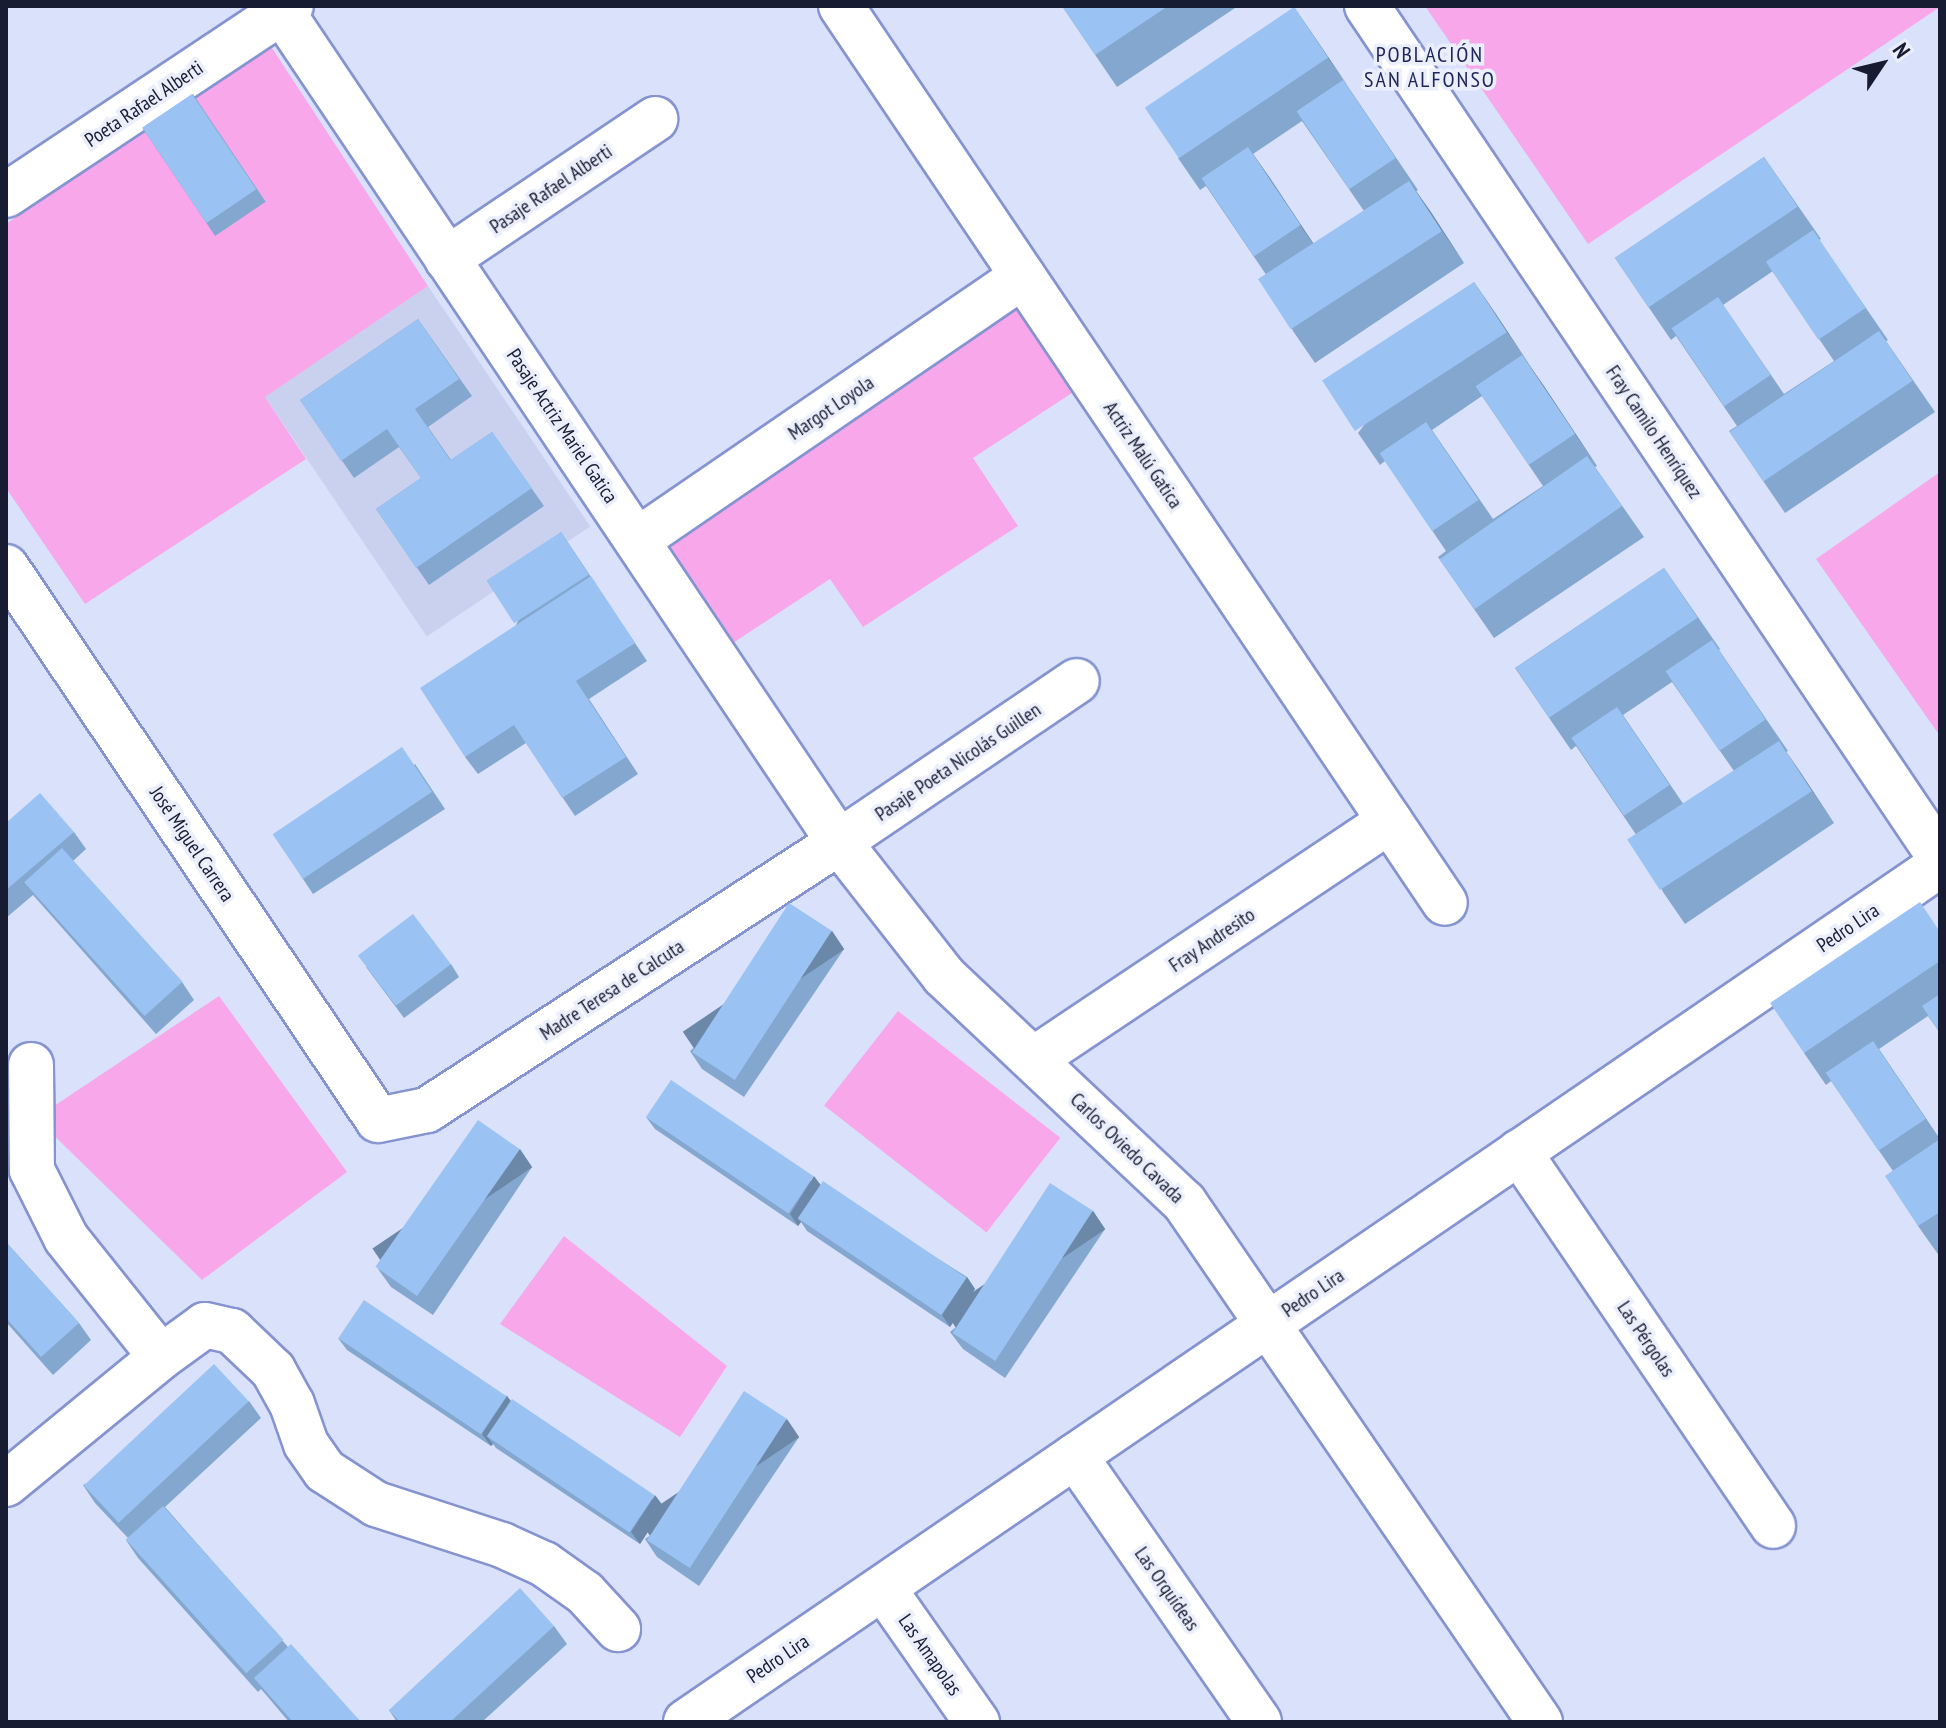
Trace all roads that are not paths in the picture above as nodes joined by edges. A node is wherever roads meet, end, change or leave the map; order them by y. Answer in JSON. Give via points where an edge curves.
{"nodes":[{"id":1,"x":841,"y":6,"type":"edge"},
{"id":2,"x":1367,"y":6,"type":"edge"},
{"id":3,"x":284,"y":8,"type":"edge"},
{"id":4,"x":655,"y":119,"type":"dead end"},
{"id":5,"x":6,"y":195,"type":"edge"},
{"id":6,"x":447,"y":259,"type":"junction"},
{"id":7,"x":1023,"y":276,"type":"junction"},
{"id":8,"x":639,"y":539,"type":"junction"},
{"id":9,"x":6,"y":567,"type":"edge"},
{"id":10,"x":1077,"y":681,"type":"dead end"},
{"id":11,"x":1390,"y":821,"type":"junction"},
{"id":12,"x":839,"y":842,"type":"junction"},
{"id":13,"x":1940,"y":857,"type":"edge"},
{"id":14,"x":1940,"y":865,"type":"edge"},
{"id":15,"x":1445,"y":903,"type":"dead end"},
{"id":16,"x":1034,"y":1059,"type":"junction"},
{"id":17,"x":31,"y":1065,"type":"dead end"},
{"id":18,"x":378,"y":1120,"type":"joint"},
{"id":19,"x":1519,"y":1152,"type":"junction"},
{"id":20,"x":1270,"y":1323,"type":"junction"},
{"id":21,"x":161,"y":1357,"type":"junction"},
{"id":22,"x":1075,"y":1456,"type":"junction"},
{"id":23,"x":12,"y":1467,"type":"edge"},
{"id":24,"x":1773,"y":1526,"type":"dead end"},
{"id":25,"x":883,"y":1588,"type":"junction"},
{"id":26,"x":618,"y":1629,"type":"dead end"},
{"id":27,"x":686,"y":1722,"type":"edge"},
{"id":28,"x":977,"y":1722,"type":"edge"},
{"id":29,"x":1259,"y":1722,"type":"edge"},
{"id":30,"x":1540,"y":1722,"type":"edge"}],
"edges":[{"from":1,"to":7,"type":"street","name":"Actriz Malú Gatica"},
{"from":2,"to":13,"type":"street","name":"Fray Camilo Henríquez"},
{"from":3,"to":5,"type":"street","name":"Poeta Rafael Alberti"},
{"from":3,"to":6,"type":"street","name":"Pasaje Actriz Mariel Gatica"},
{"from":4,"to":6,"type":"street","name":"Pasaje Rafael Alberti"},
{"from":6,"to":8,"type":"street","name":"Pasaje Actriz Mariel Gatica"},
{"from":7,"to":8,"type":"street","name":"Margot Loyola"},
{"from":7,"to":11,"type":"street","name":"Actriz Malú Gatica"},
{"from":8,"to":12,"type":"street","name":"Pasaje Actriz Mariel Gatica"},
{"from":9,"to":18,"type":"street","name":"José Miguel Carrera"},
{"from":10,"to":12,"type":"street","name":"Pasaje Poeta Nicolás Guillen"},
{"from":11,"to":15,"type":"street","name":"Actriz Malú Gatica"},
{"from":11,"to":16,"type":"street","name":"Fray Andresito"},
{"from":12,"to":16,"type":"street","name":"Carlos Oviedo Cavada","via":[[944,976]]},
{"from":12,"to":18,"type":"street","name":"Madre Teresa de Calcuta","via":[[427,1110]]},
{"from":14,"to":19,"type":"street","name":"Pedro Lira"},
{"from":16,"to":20,"type":"street","name":"Carlos Oviedo Cavada","via":[[1184,1202]]},
{"from":17,"to":21,"type":"street","via":[[32,1170],[66,1238]]},
{"from":19,"to":20,"type":"street","name":"Pedro Lira"},
{"from":19,"to":24,"type":"street","name":"Las Pérgolas"},
{"from":20,"to":22,"type":"street","name":"Pedro Lira"},
{"from":20,"to":30,"type":"street","name":"Carlos Oviedo Cavada"},
{"from":21,"to":23,"type":"street"},
{"from":21,"to":26,"type":"street","via":[[205,1325],[232,1331],[273,1370],[306,1444],[325,1471],[376,1504],[544,1564],[585,1593]]},
{"from":22,"to":25,"type":"street","name":"Pedro Lira"},
{"from":22,"to":29,"type":"street","name":"Las Orquídeas"},
{"from":25,"to":27,"type":"street","name":"Pedro Lira"},
{"from":25,"to":28,"type":"street","name":"Las Amapolas"}]}
